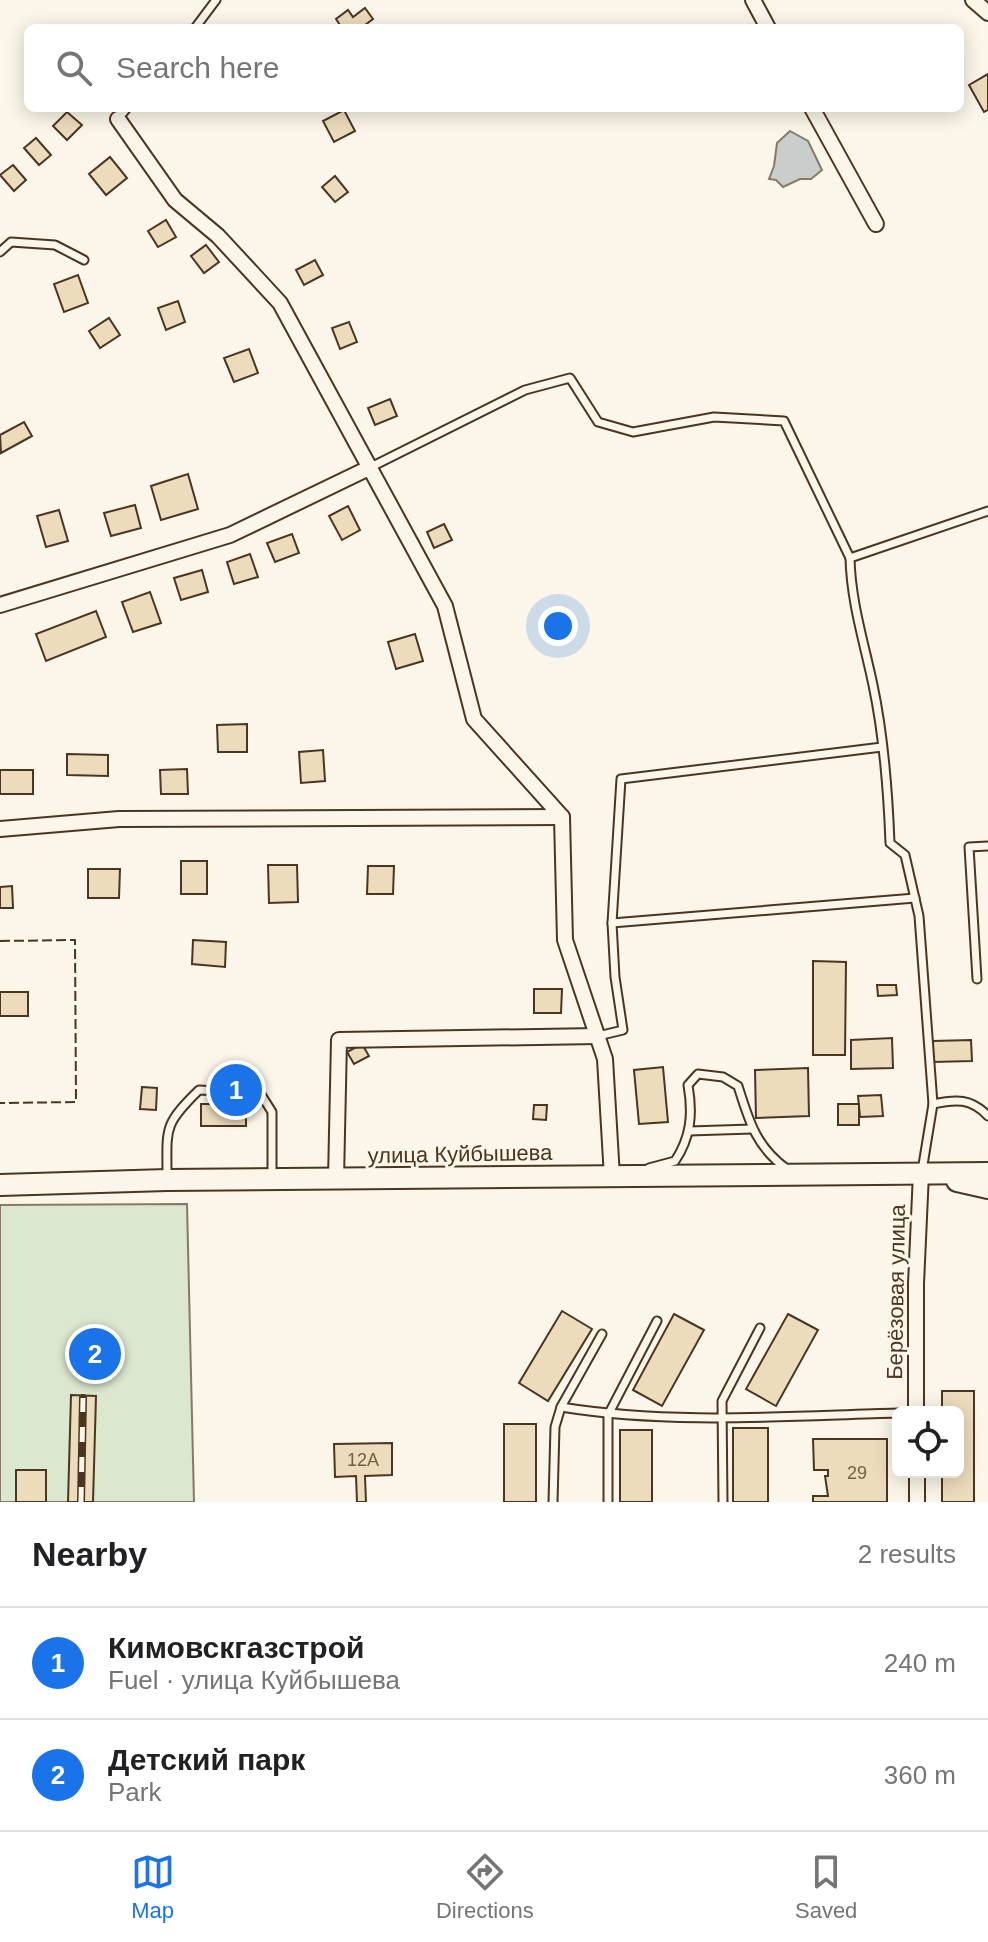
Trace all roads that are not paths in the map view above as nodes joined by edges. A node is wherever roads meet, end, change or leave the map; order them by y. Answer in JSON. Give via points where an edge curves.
{"nodes":[{"id":1,"x":216,"y":0,"type":"edge"},
{"id":2,"x":753,"y":0,"type":"edge"},
{"id":3,"x":973,"y":0,"type":"edge"},
{"id":4,"x":988,"y":13,"type":"edge"},
{"id":5,"x":198,"y":24,"type":"edge"},
{"id":6,"x":766,"y":24,"type":"edge"},
{"id":7,"x":814,"y":112,"type":"edge"},
{"id":8,"x":123,"y":114,"type":"edge"},
{"id":9,"x":876,"y":224,"type":"dead end"},
{"id":10,"x":0,"y":252,"type":"edge"},
{"id":11,"x":84,"y":260,"type":"dead end"},
{"id":12,"x":371,"y":467,"type":"junction"},
{"id":13,"x":988,"y":511,"type":"edge"},
{"id":14,"x":850,"y":558,"type":"junction"},
{"id":15,"x":0,"y":605,"type":"edge"},
{"id":16,"x":882,"y":747,"type":"junction"},
{"id":17,"x":562,"y":817,"type":"junction"},
{"id":18,"x":0,"y":829,"type":"edge"},
{"id":19,"x":988,"y":846,"type":"edge"},
{"id":20,"x":915,"y":898,"type":"junction"},
{"id":21,"x":612,"y":923,"type":"junction"},
{"id":22,"x":977,"y":979,"type":"dead end"},
{"id":23,"x":598,"y":1036,"type":"junction"},
{"id":24,"x":933,"y":1104,"type":"junction"},
{"id":25,"x":988,"y":1116,"type":"edge"},
{"id":26,"x":752,"y":1129,"type":"junction"},
{"id":27,"x":689,"y":1131,"type":"junction"},
{"id":28,"x":921,"y":1173,"type":"junction"},
{"id":29,"x":988,"y":1173,"type":"edge"},
{"id":30,"x":795,"y":1175,"type":"junction"},
{"id":31,"x":612,"y":1177,"type":"junction"},
{"id":32,"x":336,"y":1179,"type":"junction"},
{"id":33,"x":167,"y":1180,"type":"junction"},
{"id":34,"x":272,"y":1180,"type":"junction"},
{"id":35,"x":0,"y":1185,"type":"edge"},
{"id":36,"x":988,"y":1188,"type":"edge"},
{"id":37,"x":657,"y":1321,"type":"dead end"},
{"id":38,"x":760,"y":1328,"type":"dead end"},
{"id":39,"x":602,"y":1334,"type":"dead end"},
{"id":40,"x":916,"y":1406,"type":"edge"},
{"id":41,"x":561,"y":1407,"type":"junction"},
{"id":42,"x":892,"y":1413,"type":"edge"},
{"id":43,"x":608,"y":1415,"type":"junction"},
{"id":44,"x":723,"y":1417,"type":"junction"},
{"id":45,"x":917,"y":1478,"type":"edge"},
{"id":46,"x":553,"y":1502,"type":"edge"},
{"id":47,"x":608,"y":1502,"type":"edge"},
{"id":48,"x":723,"y":1502,"type":"edge"},
{"id":49,"x":917,"y":1502,"type":"edge"}],
"edges":[{"from":1,"to":5,"type":"lane"},
{"from":2,"to":6,"type":"street"},
{"from":3,"to":4,"type":"street"},
{"from":7,"to":9,"type":"street"},
{"from":8,"to":12,"type":"street","via":[[175,200],[218,236],[280,303]]},
{"from":10,"to":11,"type":"lane","via":[[11,242],[55,245]]},
{"from":12,"to":14,"type":"lane","via":[[525,390],[570,378],[598,422],[633,432],[714,417],[784,421]]},
{"from":12,"to":15,"type":"street","via":[[230,535]]},
{"from":12,"to":17,"type":"street","via":[[445,606],[474,719]]},
{"from":13,"to":14,"type":"lane"},
{"from":14,"to":16,"type":"lane","via":[[851,589]]},
{"from":16,"to":20,"type":"lane","via":[[890,843],[905,855]]},
{"from":16,"to":21,"type":"lane","via":[[621,779]]},
{"from":17,"to":18,"type":"street","via":[[119,819]]},
{"from":17,"to":23,"type":"street","via":[[565,940]]},
{"from":19,"to":22,"type":"lane","via":[[969,847]]},
{"from":20,"to":21,"type":"lane"},
{"from":20,"to":24,"type":"lane"},
{"from":21,"to":23,"type":"lane","via":[[623,1030]]},
{"from":23,"to":31,"type":"street","via":[[605,1059]]},
{"from":23,"to":32,"type":"street","via":[[339,1040]]},
{"from":24,"to":25,"type":"lane","via":[[955,1099],[978,1105]]},
{"from":24,"to":28,"type":"lane"},
{"from":26,"to":27,"type":"lane"},
{"from":26,"to":27,"type":"lane","via":[[738,1086],[723,1077],[698,1074],[688,1085]]},
{"from":26,"to":30,"type":"lane","via":[[769,1156]]},
{"from":27,"to":31,"type":"lane","via":[[675,1161]]},
{"from":28,"to":29,"type":"main road"},
{"from":28,"to":30,"type":"main road","name":"улица Куйбышева"},
{"from":28,"to":36,"type":"main road"},
{"from":28,"to":40,"type":"street","name":"Берёзовая улица"},
{"from":30,"to":31,"type":"main road","name":"улица Куйбышева"},
{"from":31,"to":32,"type":"main road","name":"улица Куйбышева"},
{"from":32,"to":34,"type":"main road","name":"улица Куйбышева"},
{"from":33,"to":34,"type":"main road","name":"улица Куйбышева"},
{"from":33,"to":34,"type":"lane","via":[[167,1130],[199,1090],[260,1093],[272,1112]]},
{"from":33,"to":35,"type":"main road","name":"улица Куйбышева"},
{"from":37,"to":43,"type":"lane"},
{"from":38,"to":44,"type":"lane","via":[[728,1386]]},
{"from":39,"to":41,"type":"lane"},
{"from":41,"to":43,"type":"lane"},
{"from":41,"to":46,"type":"lane","via":[[555,1427]]},
{"from":42,"to":44,"type":"lane"},
{"from":43,"to":44,"type":"lane"},
{"from":43,"to":47,"type":"lane"},
{"from":44,"to":48,"type":"lane"},
{"from":45,"to":49,"type":"street"}]}
